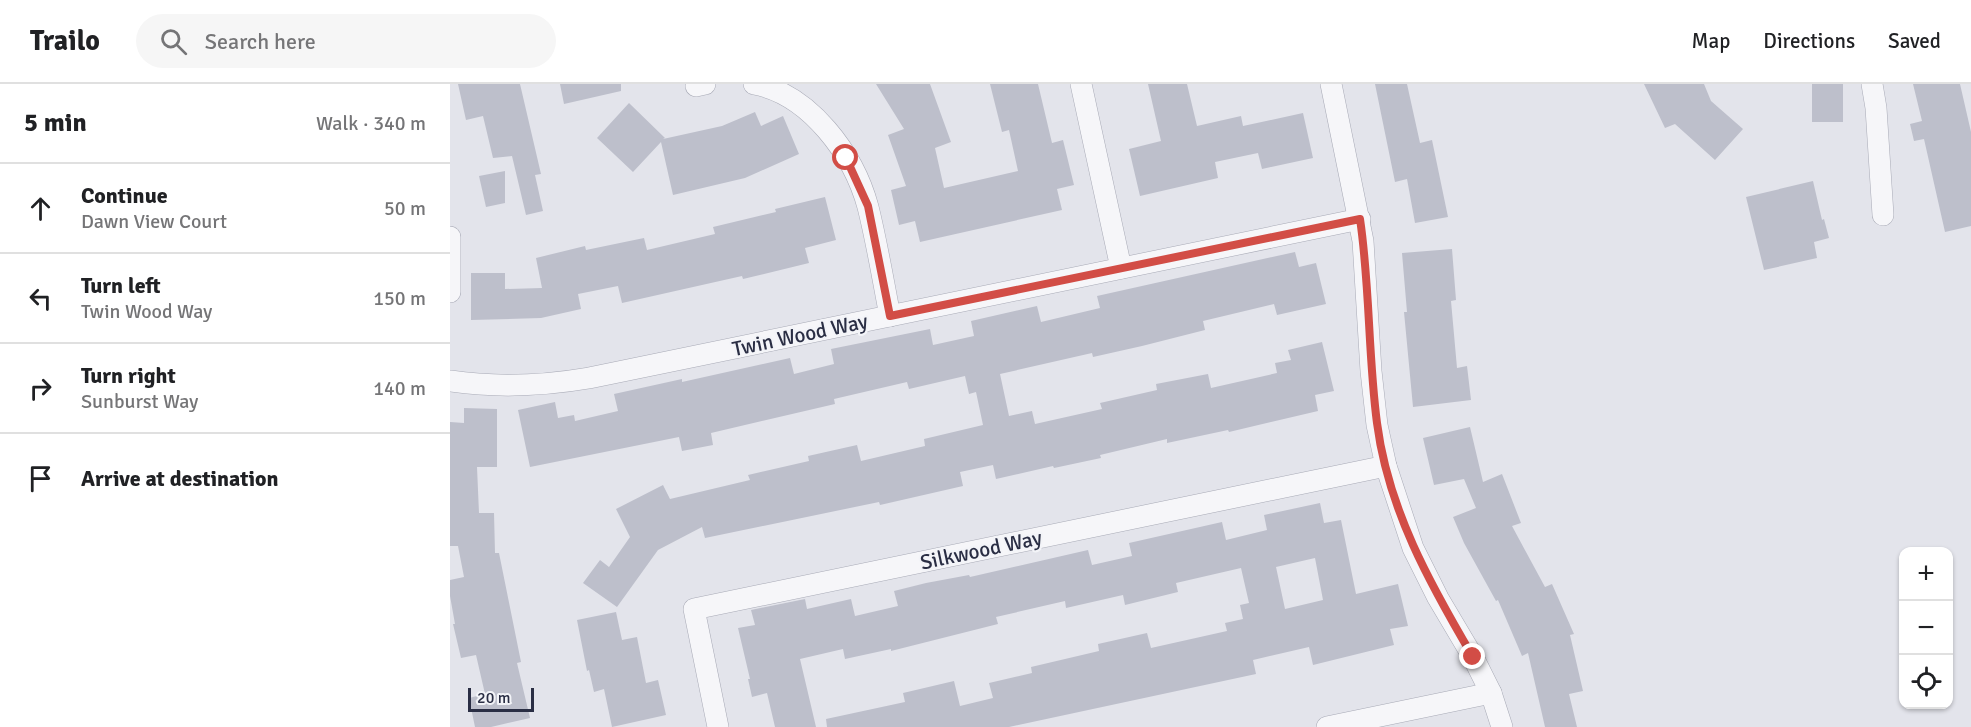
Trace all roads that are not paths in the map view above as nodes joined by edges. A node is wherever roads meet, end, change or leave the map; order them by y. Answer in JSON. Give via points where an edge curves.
{"nodes":[{"id":1,"x":754,"y":84,"type":"edge"},
{"id":2,"x":1081,"y":84,"type":"edge"},
{"id":3,"x":1331,"y":84,"type":"edge"},
{"id":4,"x":1872,"y":84,"type":"edge"},
{"id":5,"x":1883,"y":215,"type":"dead end"},
{"id":6,"x":1360,"y":219,"type":"junction"},
{"id":7,"x":450,"y":237,"type":"edge"},
{"id":8,"x":1121,"y":268,"type":"junction"},
{"id":9,"x":450,"y":292,"type":"edge"},
{"id":10,"x":890,"y":316,"type":"junction"},
{"id":11,"x":450,"y":381,"type":"edge"},
{"id":12,"x":1386,"y":466,"type":"junction"},
{"id":13,"x":1491,"y":693,"type":"junction"},
{"id":14,"x":718,"y":727,"type":"edge"},
{"id":15,"x":1327,"y":727,"type":"edge"},
{"id":16,"x":1502,"y":727,"type":"edge"}],
"edges":[{"from":1,"to":10,"type":"street","via":[[774,90],[802,107],[826,130],[846,158],[868,206]]},
{"from":2,"to":8,"type":"street"},
{"from":3,"to":6,"type":"street"},
{"from":4,"to":5,"type":"street"},
{"from":6,"to":8,"type":"street","name":"Twin Wood Way"},
{"from":6,"to":12,"type":"street","via":[[1371,371]]},
{"from":7,"to":9,"type":"street"},
{"from":8,"to":10,"type":"street","name":"Twin Wood Way"},
{"from":10,"to":11,"type":"street","name":"Twin Wood Way","via":[[554,384],[513,386]]},
{"from":12,"to":13,"type":"street","via":[[1413,548]]},
{"from":12,"to":14,"type":"street","name":"Silkwood Way","via":[[694,609]]},
{"from":13,"to":15,"type":"street"},
{"from":13,"to":16,"type":"street"}]}
